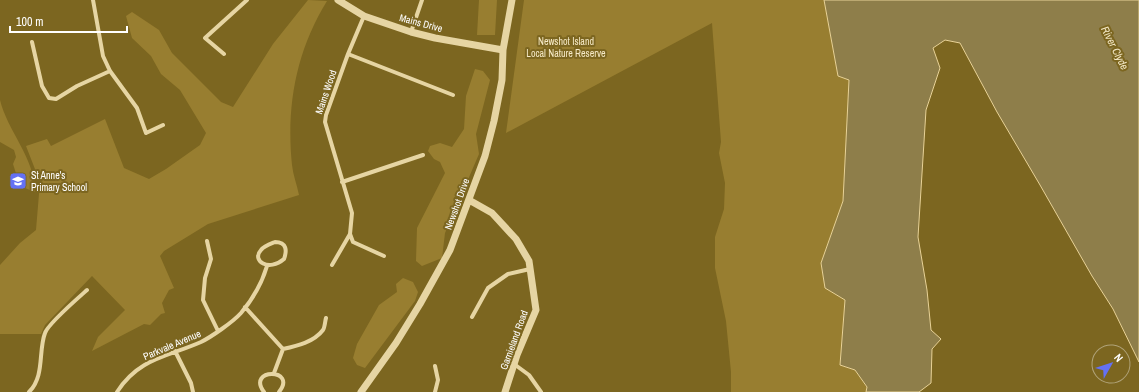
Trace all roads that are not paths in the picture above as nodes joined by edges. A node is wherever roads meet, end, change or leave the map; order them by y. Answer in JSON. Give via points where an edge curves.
{"nodes":[{"id":1,"x":93,"y":0,"type":"edge"},
{"id":2,"x":247,"y":0,"type":"edge"},
{"id":3,"x":338,"y":0,"type":"edge"},
{"id":4,"x":422,"y":0,"type":"edge"},
{"id":5,"x":512,"y":0,"type":"edge"},
{"id":6,"x":364,"y":16,"type":"junction"},
{"id":7,"x":411,"y":32,"type":"junction"},
{"id":8,"x":32,"y":42,"type":"dead end"},
{"id":9,"x":503,"y":50,"type":"junction"},
{"id":10,"x":224,"y":54,"type":"dead end"},
{"id":11,"x":348,"y":54,"type":"junction"},
{"id":12,"x":110,"y":72,"type":"junction"},
{"id":13,"x":453,"y":95,"type":"dead end"},
{"id":14,"x":163,"y":125,"type":"dead end"},
{"id":15,"x":423,"y":155,"type":"dead end"},
{"id":16,"x":342,"y":182,"type":"junction"},
{"id":17,"x":469,"y":200,"type":"junction"},
{"id":18,"x":350,"y":234,"type":"junction"},
{"id":19,"x":207,"y":241,"type":"dead end"},
{"id":20,"x":384,"y":256,"type":"dead end"},
{"id":21,"x":332,"y":265,"type":"dead end"},
{"id":22,"x":267,"y":266,"type":"junction"},
{"id":23,"x":530,"y":269,"type":"junction"},
{"id":24,"x":87,"y":290,"type":"dead end"},
{"id":25,"x":245,"y":307,"type":"junction"},
{"id":26,"x":472,"y":317,"type":"dead end"},
{"id":27,"x":326,"y":318,"type":"dead end"},
{"id":28,"x":218,"y":332,"type":"junction"},
{"id":29,"x":283,"y":349,"type":"junction"},
{"id":30,"x":175,"y":351,"type":"junction"},
{"id":31,"x":514,"y":364,"type":"junction"},
{"id":32,"x":435,"y":366,"type":"dead end"},
{"id":33,"x":274,"y":373,"type":"junction"},
{"id":34,"x":29,"y":392,"type":"edge"},
{"id":35,"x":116,"y":392,"type":"edge"},
{"id":36,"x":193,"y":392,"type":"edge"},
{"id":37,"x":264,"y":392,"type":"edge"},
{"id":38,"x":279,"y":392,"type":"edge"},
{"id":39,"x":361,"y":392,"type":"edge"},
{"id":40,"x":435,"y":392,"type":"edge"},
{"id":41,"x":506,"y":392,"type":"edge"},
{"id":42,"x":541,"y":392,"type":"edge"}],
"edges":[{"from":1,"to":12,"type":"street","via":[[103,56]]},
{"from":2,"to":10,"type":"street","via":[[205,38]]},
{"from":3,"to":6,"type":"street","name":"Mains Drive"},
{"from":4,"to":7,"type":"street"},
{"from":5,"to":9,"type":"street","name":"Newshot Drive"},
{"from":6,"to":7,"type":"street","name":"Mains Drive"},
{"from":6,"to":11,"type":"street","name":"Mains Wood"},
{"from":7,"to":9,"type":"street","name":"Mains Drive"},
{"from":8,"to":12,"type":"street","via":[[42,86],[49,98],[56,98],[76,86]]},
{"from":9,"to":17,"type":"street","name":"Newshot Drive","via":[[502,80],[494,121]]},
{"from":11,"to":13,"type":"street"},
{"from":11,"to":16,"type":"street","name":"Mains Wood","via":[[325,122]]},
{"from":12,"to":14,"type":"street","via":[[137,108],[146,133]]},
{"from":15,"to":16,"type":"street"},
{"from":16,"to":18,"type":"street","name":"Mains Wood","via":[[352,213]]},
{"from":17,"to":23,"type":"street","name":"Garnieland Road","via":[[492,214],[516,239],[529,261]]},
{"from":17,"to":39,"type":"street","name":"Newshot Drive","via":[[450,250],[420,304]]},
{"from":18,"to":20,"type":"street","via":[[353,242]]},
{"from":18,"to":21,"type":"street"},
{"from":19,"to":28,"type":"street","via":[[211,260],[205,278],[203,300]]},
{"from":22,"to":22,"type":"street","via":[[284,260],[286,249],[283,244],[275,242],[259,251],[260,260]]},
{"from":22,"to":25,"type":"street","name":"Parkvale Avenue","via":[[263,278]]},
{"from":23,"to":26,"type":"street","via":[[508,274],[488,288]]},
{"from":23,"to":31,"type":"street","name":"Garnieland Road","via":[[536,310]]},
{"from":24,"to":34,"type":"street","via":[[46,331],[38,378],[35,387]]},
{"from":25,"to":28,"type":"street","name":"Parkvale Avenue"},
{"from":25,"to":29,"type":"street"},
{"from":27,"to":29,"type":"street","via":[[324,329],[315,338]]},
{"from":28,"to":30,"type":"street","name":"Parkvale Avenue"},
{"from":29,"to":33,"type":"street"},
{"from":30,"to":35,"type":"street","name":"Parkvale Avenue","via":[[139,368]]},
{"from":30,"to":36,"type":"street"},
{"from":31,"to":41,"type":"street","name":"Garnieland Road"},
{"from":31,"to":42,"type":"street","via":[[529,375]]},
{"from":32,"to":40,"type":"street","via":[[438,380]]},
{"from":33,"to":37,"type":"street","via":[[267,374],[262,379],[261,386]]},
{"from":33,"to":38,"type":"street","via":[[282,380]]}]}
